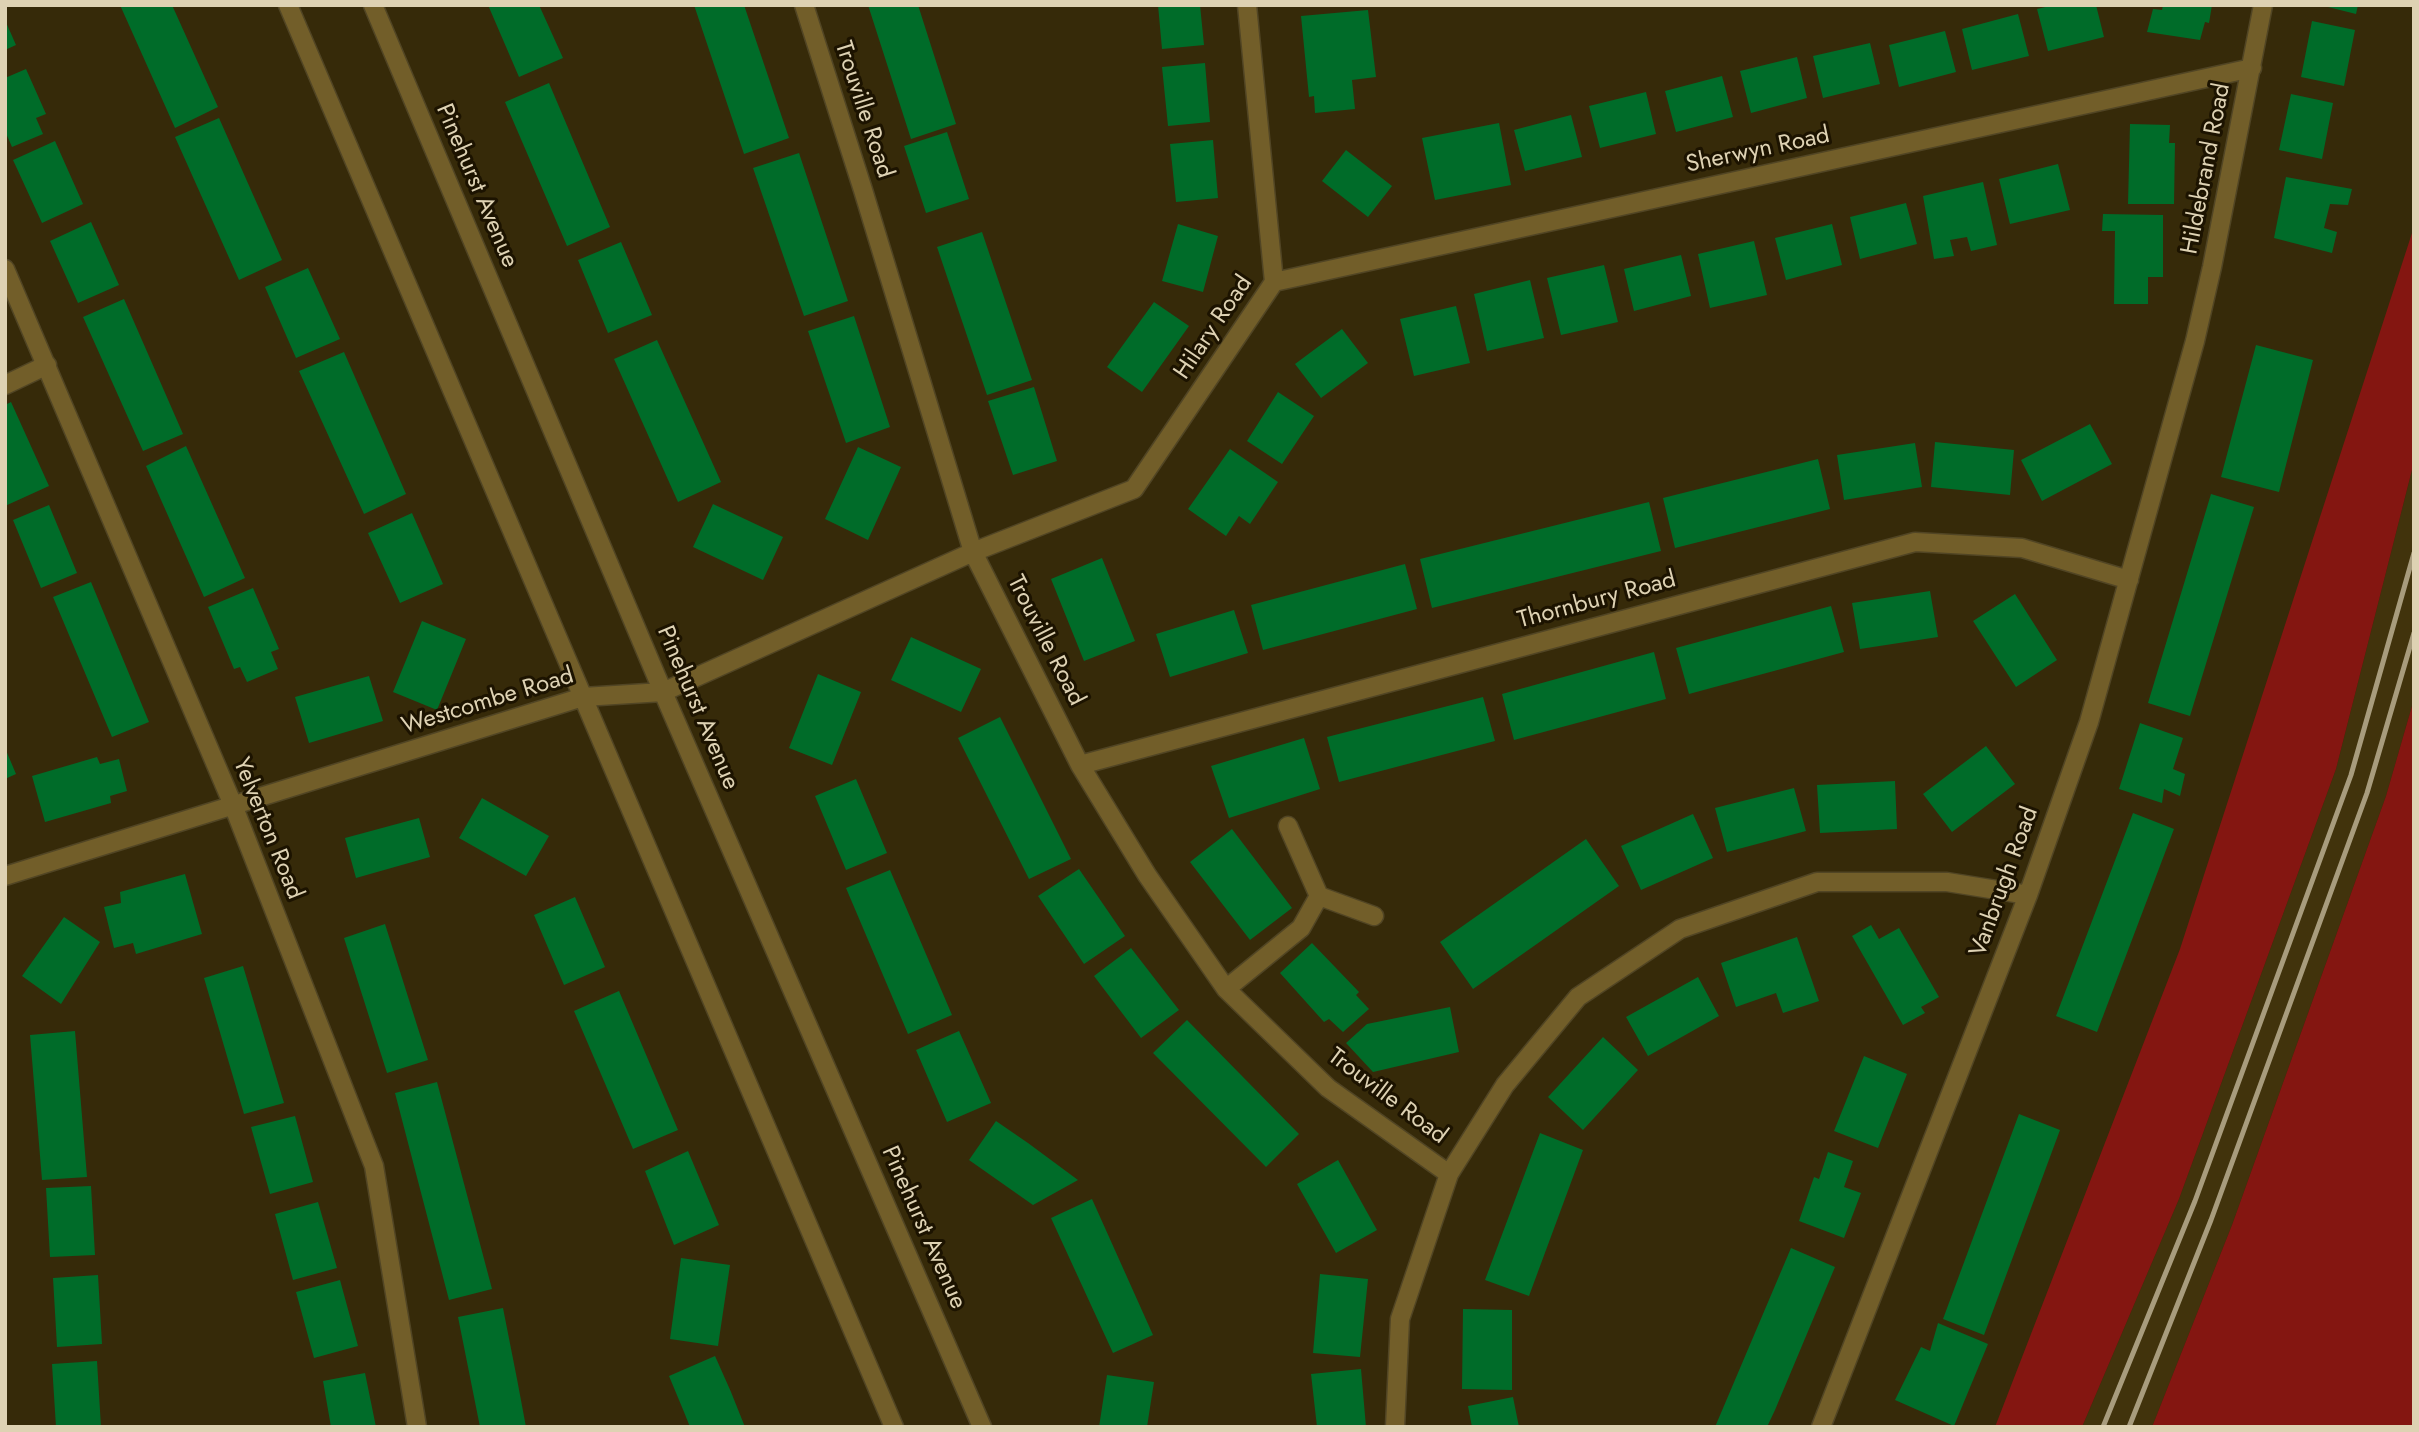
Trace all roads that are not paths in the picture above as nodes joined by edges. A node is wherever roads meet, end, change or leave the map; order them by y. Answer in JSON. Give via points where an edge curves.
{"nodes":[{"id":1,"x":288,"y":5,"type":"edge"},
{"id":2,"x":373,"y":5,"type":"edge"},
{"id":3,"x":804,"y":5,"type":"edge"},
{"id":4,"x":1247,"y":5,"type":"edge"},
{"id":5,"x":2263,"y":5,"type":"edge"},
{"id":6,"x":2252,"y":68,"type":"junction"},
{"id":7,"x":5,"y":269,"type":"edge"},
{"id":8,"x":1274,"y":282,"type":"junction"},
{"id":9,"x":2195,"y":341,"type":"joint"},
{"id":10,"x":47,"y":365,"type":"junction"},
{"id":11,"x":5,"y":385,"type":"edge"},
{"id":12,"x":973,"y":552,"type":"junction"},
{"id":13,"x":2129,"y":580,"type":"junction"},
{"id":14,"x":663,"y":692,"type":"junction"},
{"id":15,"x":583,"y":697,"type":"junction"},
{"id":16,"x":1080,"y":765,"type":"junction"},
{"id":17,"x":233,"y":805,"type":"junction"},
{"id":18,"x":1288,"y":826,"type":"dead end"},
{"id":19,"x":5,"y":876,"type":"edge"},
{"id":20,"x":2028,"y":895,"type":"junction"},
{"id":21,"x":1318,"y":896,"type":"junction"},
{"id":22,"x":1374,"y":916,"type":"dead end"},
{"id":23,"x":1226,"y":989,"type":"junction"},
{"id":24,"x":1449,"y":1174,"type":"junction"},
{"id":25,"x":417,"y":1427,"type":"edge"},
{"id":26,"x":894,"y":1427,"type":"edge"},
{"id":27,"x":982,"y":1427,"type":"edge"},
{"id":28,"x":1395,"y":1427,"type":"edge"},
{"id":29,"x":1821,"y":1427,"type":"edge"}],
"edges":[{"from":1,"to":15,"type":"street"},
{"from":2,"to":14,"type":"street","name":"Pinehurst Avenue"},
{"from":3,"to":12,"type":"street","name":"Trouville Road"},
{"from":4,"to":8,"type":"street","name":"Hilary Road"},
{"from":5,"to":6,"type":"street","name":"Hildebrand Road"},
{"from":6,"to":8,"type":"street","name":"Sherwyn Road"},
{"from":6,"to":9,"type":"street","name":"Hildebrand Road"},
{"from":7,"to":10,"type":"street","name":"Yelverton Road"},
{"from":8,"to":12,"type":"street","name":"Hilary Road","via":[[1134,489]]},
{"from":9,"to":13,"type":"street","name":"Vanbrugh Road"},
{"from":10,"to":11,"type":"street"},
{"from":10,"to":17,"type":"street","name":"Yelverton Road"},
{"from":12,"to":14,"type":"street","name":"Westcombe Road"},
{"from":12,"to":16,"type":"street","name":"Trouville Road"},
{"from":13,"to":16,"type":"street","name":"Thornbury Road","via":[[2022,548],[1915,542]]},
{"from":13,"to":20,"type":"street","name":"Vanbrugh Road","via":[[2089,722]]},
{"from":14,"to":15,"type":"street","name":"Westcombe Road"},
{"from":14,"to":27,"type":"street","name":"Pinehurst Avenue"},
{"from":15,"to":17,"type":"street","name":"Westcombe Road"},
{"from":15,"to":26,"type":"street"},
{"from":16,"to":23,"type":"street","name":"Trouville Road"},
{"from":17,"to":19,"type":"street","name":"Westcombe Road"},
{"from":17,"to":25,"type":"street","name":"Yelverton Road","via":[[374,1166]]},
{"from":18,"to":21,"type":"street"},
{"from":20,"to":24,"type":"street","via":[[1947,882],[1817,882],[1681,929],[1578,997],[1505,1086]]},
{"from":20,"to":29,"type":"street","name":"Vanbrugh Road"},
{"from":21,"to":22,"type":"street"},
{"from":21,"to":23,"type":"street","via":[[1301,928]]},
{"from":23,"to":24,"type":"street","name":"Trouville Road","via":[[1328,1088]]},
{"from":24,"to":28,"type":"street","via":[[1400,1319]]}]}
